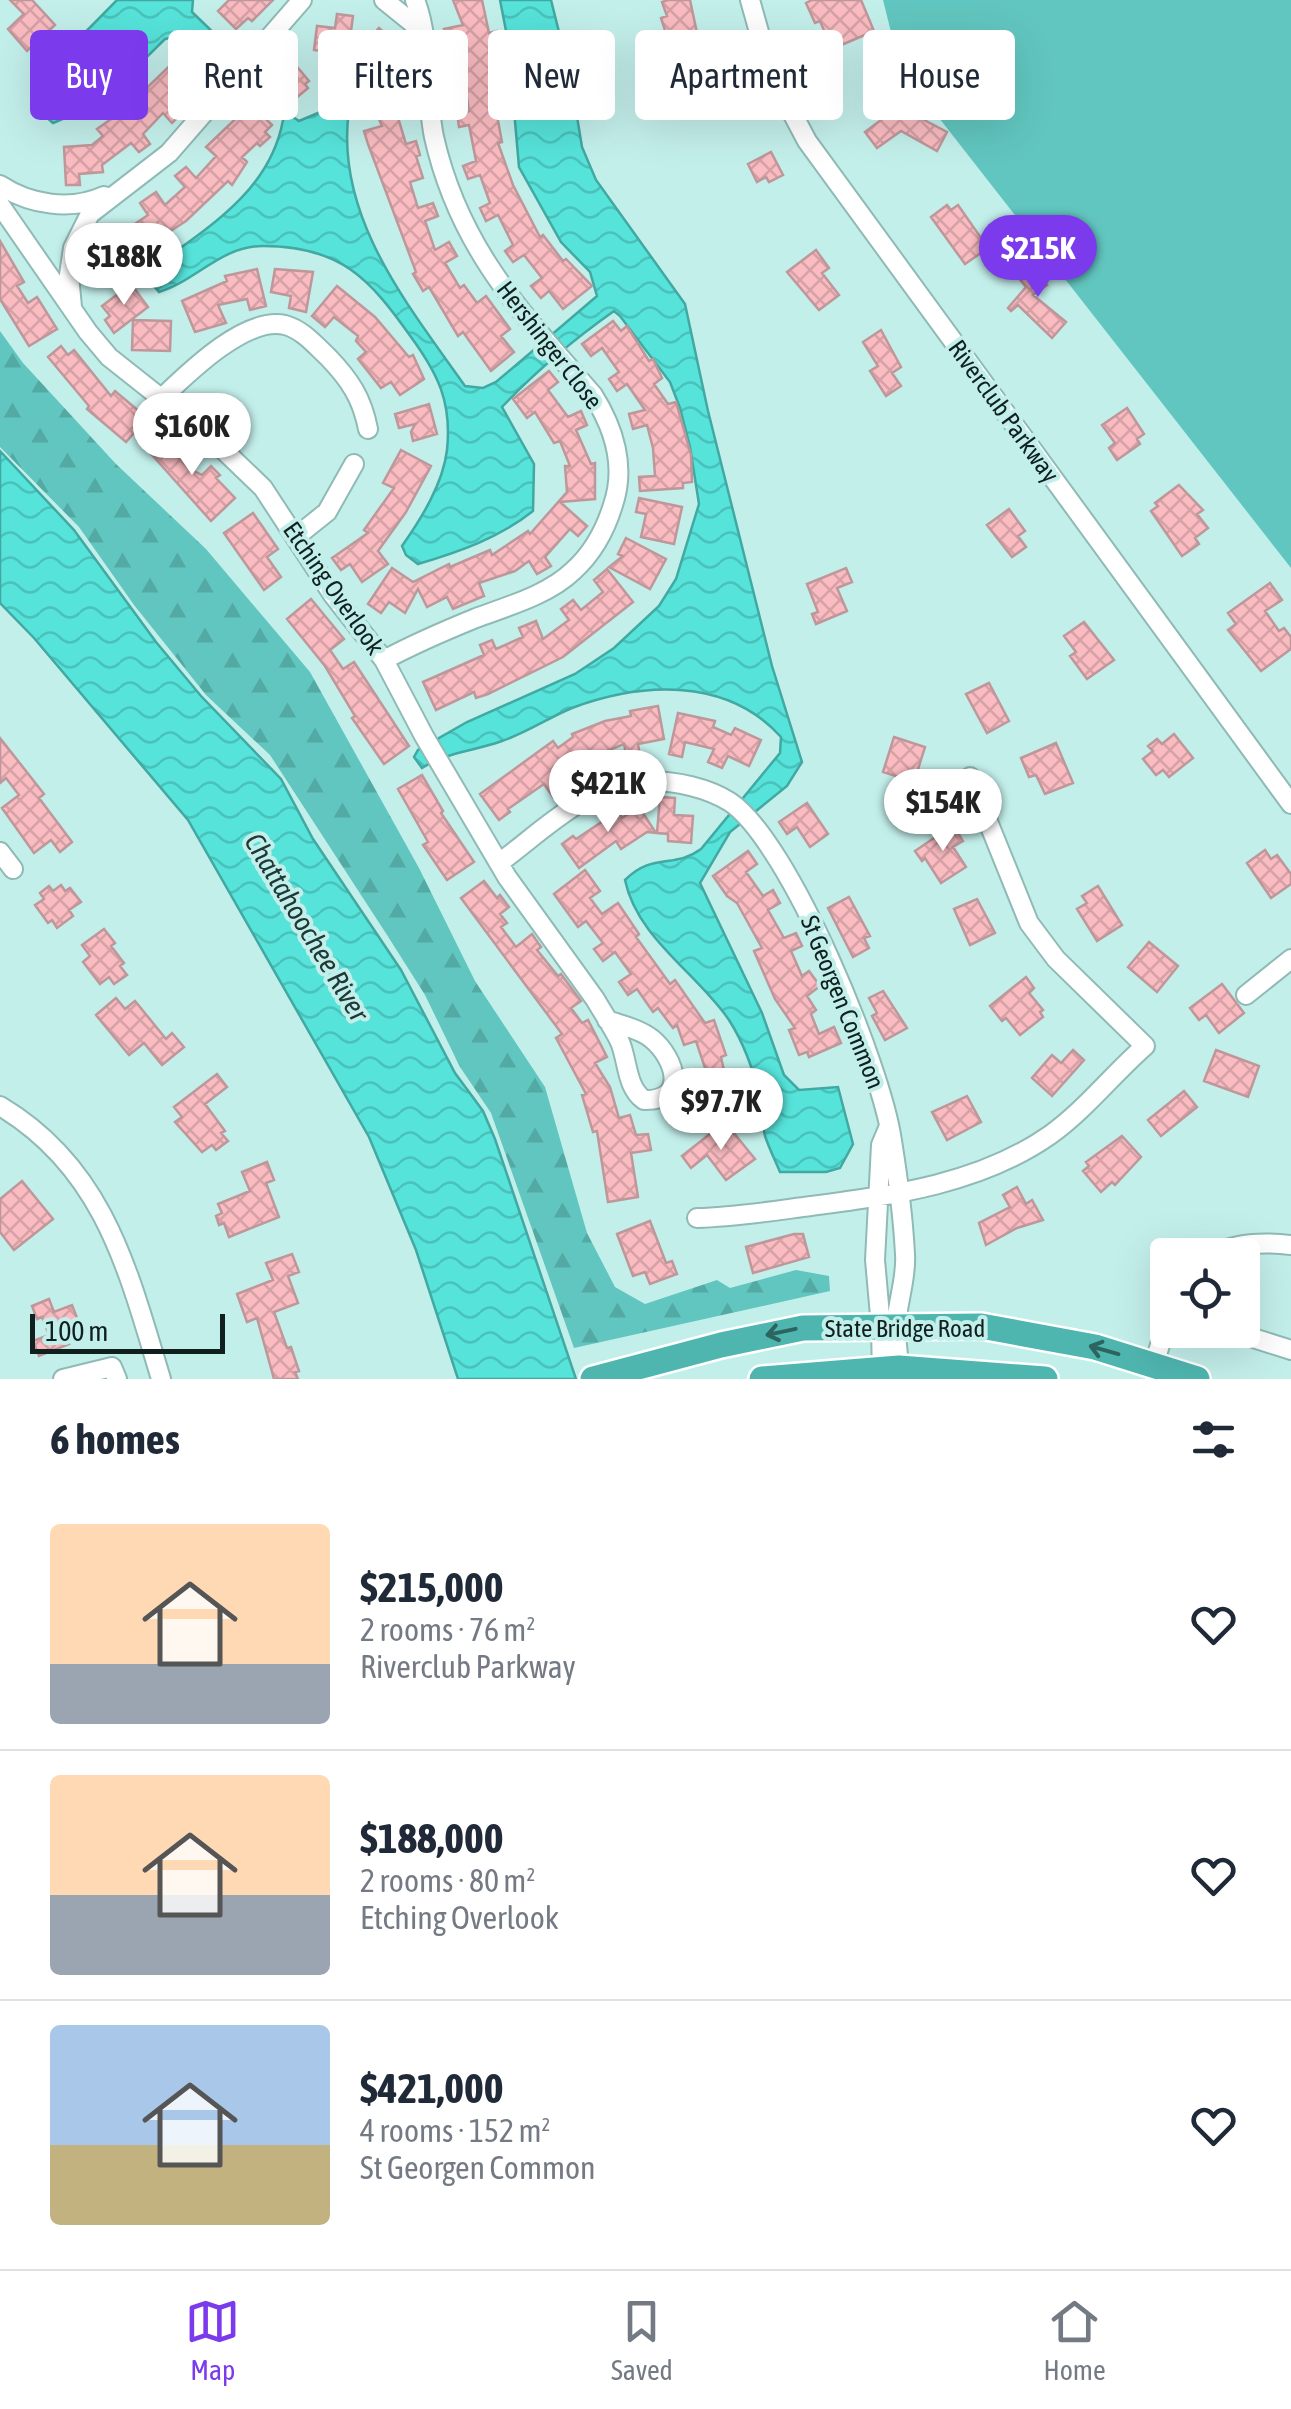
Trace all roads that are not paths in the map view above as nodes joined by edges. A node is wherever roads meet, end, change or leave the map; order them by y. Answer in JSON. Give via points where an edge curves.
{"nodes":[{"id":1,"x":384,"y":0,"type":"edge"},
{"id":2,"x":415,"y":0,"type":"edge"},
{"id":3,"x":750,"y":0,"type":"edge"},
{"id":4,"x":302,"y":3,"type":"edge"},
{"id":5,"x":421,"y":30,"type":"joint"},
{"id":6,"x":432,"y":120,"type":"edge"},
{"id":7,"x":0,"y":185,"type":"edge"},
{"id":8,"x":124,"y":186,"type":"junction"},
{"id":9,"x":0,"y":206,"type":"edge"},
{"id":10,"x":72,"y":309,"type":"junction"},
{"id":11,"x":164,"y":398,"type":"junction"},
{"id":12,"x":368,"y":429,"type":"dead end"},
{"id":13,"x":354,"y":464,"type":"dead end"},
{"id":14,"x":297,"y":536,"type":"junction"},
{"id":15,"x":384,"y":660,"type":"junction"},
{"id":16,"x":970,"y":777,"type":"dead end"},
{"id":17,"x":1291,"y":804,"type":"edge"},
{"id":18,"x":0,"y":852,"type":"edge"},
{"id":19,"x":499,"y":863,"type":"junction"},
{"id":20,"x":13,"y":868,"type":"dead end"},
{"id":21,"x":1291,"y":959,"type":"edge"},
{"id":22,"x":1246,"y":995,"type":"dead end"},
{"id":23,"x":607,"y":1020,"type":"junction"},
{"id":24,"x":0,"y":1106,"type":"edge"},
{"id":25,"x":888,"y":1194,"type":"junction"},
{"id":26,"x":698,"y":1218,"type":"dead end"},
{"id":27,"x":1260,"y":1243,"type":"edge"},
{"id":28,"x":1291,"y":1245,"type":"edge"},
{"id":29,"x":889,"y":1327,"type":"junction"},
{"id":30,"x":1260,"y":1340,"type":"edge"},
{"id":31,"x":1159,"y":1348,"type":"edge"},
{"id":32,"x":1291,"y":1350,"type":"edge"},
{"id":33,"x":1154,"y":1366,"type":"junction"},
{"id":34,"x":890,"y":1374,"type":"edge"},
{"id":35,"x":944,"y":1375,"type":"edge"},
{"id":36,"x":603,"y":1376,"type":"edge"},
{"id":37,"x":812,"y":1377,"type":"edge"},
{"id":38,"x":63,"y":1379,"type":"edge"},
{"id":39,"x":117,"y":1379,"type":"edge"},
{"id":40,"x":161,"y":1379,"type":"edge"},
{"id":41,"x":762,"y":1379,"type":"edge"},
{"id":42,"x":1045,"y":1379,"type":"edge"},
{"id":43,"x":1196,"y":1379,"type":"edge"}],
"edges":[{"from":1,"to":5,"type":"street"},
{"from":2,"to":5,"type":"street","name":"Hershinger Close"},
{"from":3,"to":17,"type":"street","name":"Riverclub Parkway","via":[[770,72],[807,141]]},
{"from":4,"to":8,"type":"street","via":[[168,153]]},
{"from":6,"to":15,"type":"street","name":"Hershinger Close","via":[[461,221],[482,259],[593,395],[615,438],[618,491],[594,548],[571,574]]},
{"from":7,"to":8,"type":"street","via":[[30,200],[68,204]]},
{"from":8,"to":10,"type":"street","via":[[90,214],[73,248]]},
{"from":9,"to":10,"type":"street","name":"Etching Overlook"},
{"from":10,"to":11,"type":"street","name":"Etching Overlook","via":[[109,356]]},
{"from":11,"to":12,"type":"street","via":[[238,336],[262,325],[285,325],[305,334],[353,386]]},
{"from":11,"to":14,"type":"street","name":"Etching Overlook","via":[[264,488]]},
{"from":13,"to":14,"type":"street","via":[[328,512]]},
{"from":14,"to":15,"type":"street","name":"Etching Overlook","via":[[332,595]]},
{"from":15,"to":19,"type":"street","name":"Etching Overlook"},
{"from":16,"to":25,"type":"street","via":[[1029,923],[1056,960],[1144,1046],[1084,1107],[1020,1153],[988,1170]]},
{"from":18,"to":20,"type":"street"},
{"from":19,"to":23,"type":"street","name":"Etching Overlook"},
{"from":19,"to":25,"type":"street","name":"St Georgen Common","via":[[583,801],[626,783],[704,789],[732,804],[812,918],[876,1078],[889,1126]]},
{"from":21,"to":22,"type":"street"},
{"from":23,"to":23,"type":"street","name":"Etching Overlook","via":[[636,1094],[644,1100],[663,1097],[673,1088],[670,1056],[648,1035]]},
{"from":24,"to":40,"type":"street","via":[[52,1144],[93,1194]]},
{"from":25,"to":26,"type":"street"},
{"from":25,"to":29,"type":"street","name":"St Georgen Common","via":[[874,1278]]},
{"from":25,"to":29,"type":"street","name":"St Georgen Common","via":[[906,1257]]},
{"from":27,"to":28,"type":"street"},
{"from":33,"to":29,"type":"highway","name":"State Bridge Road","one_way":true,"via":[[1095,1347],[981,1326]]},
{"from":29,"to":34,"type":"street","name":"St Georgen Common"},
{"from":29,"to":36,"type":"highway","name":"State Bridge Road","one_way":true,"via":[[803,1328]]},
{"from":30,"to":32,"type":"street"},
{"from":31,"to":33,"type":"street"},
{"from":33,"to":43,"type":"highway","name":"State Bridge Road"},
{"from":34,"to":35,"type":"highway","name":"State Bridge Road"},
{"from":34,"to":37,"type":"highway","name":"State Bridge Road"},
{"from":35,"to":42,"type":"highway","name":"State Bridge Road"},
{"from":37,"to":41,"type":"highway","name":"State Bridge Road"},
{"from":38,"to":39,"type":"street","via":[[112,1367]]}]}
